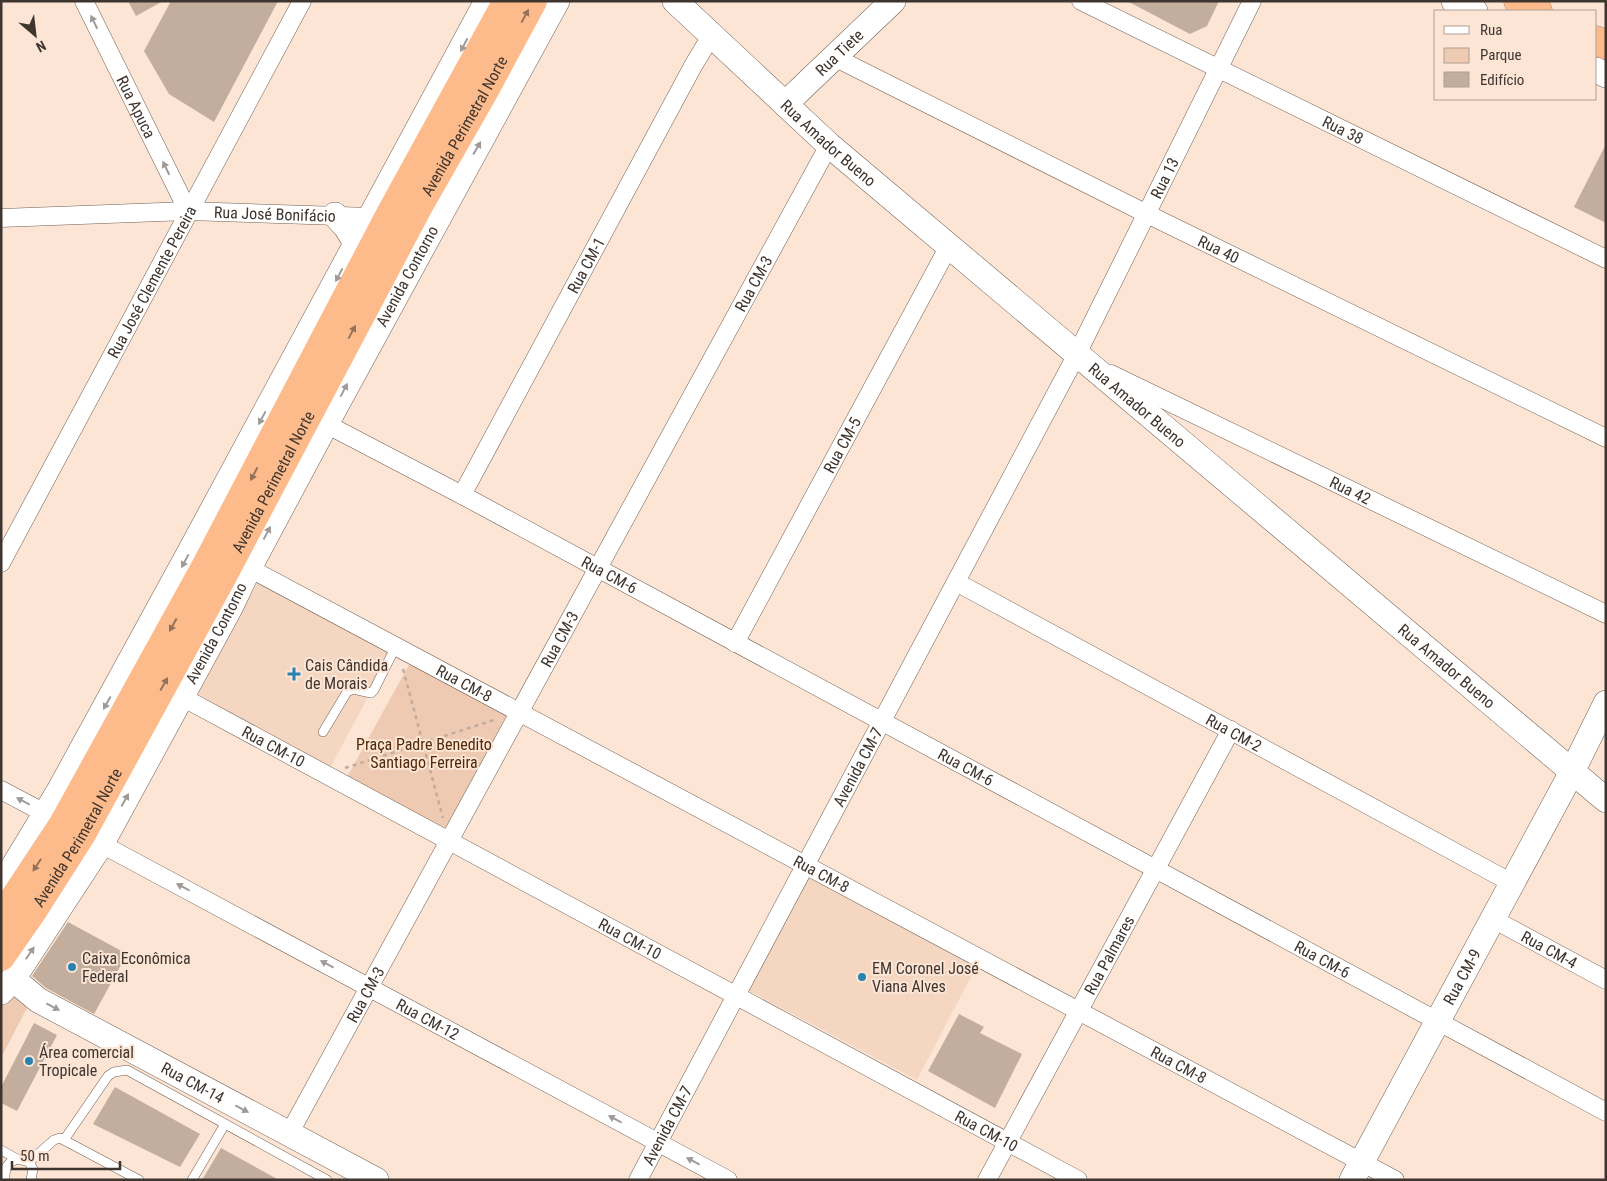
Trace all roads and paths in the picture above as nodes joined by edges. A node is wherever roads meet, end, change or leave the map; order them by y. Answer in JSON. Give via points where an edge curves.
{"nodes":[{"id":1,"x":84,"y":1,"type":"edge"},
{"id":2,"x":302,"y":1,"type":"edge"},
{"id":3,"x":487,"y":1,"type":"edge"},
{"id":4,"x":507,"y":1,"type":"edge"},
{"id":5,"x":533,"y":1,"type":"edge"},
{"id":6,"x":557,"y":1,"type":"edge"},
{"id":7,"x":674,"y":1,"type":"edge"},
{"id":8,"x":893,"y":1,"type":"edge"},
{"id":9,"x":1081,"y":1,"type":"edge"},
{"id":10,"x":1252,"y":1,"type":"edge"},
{"id":11,"x":1454,"y":1,"type":"edge"},
{"id":12,"x":1518,"y":1,"type":"edge"},
{"id":13,"x":1473,"y":10,"type":"edge"},
{"id":14,"x":1536,"y":10,"type":"edge"},
{"id":15,"x":712,"y":36,"type":"junction"},
{"id":16,"x":834,"y":57,"type":"junction"},
{"id":17,"x":1219,"y":69,"type":"junction"},
{"id":18,"x":786,"y":104,"type":"junction"},
{"id":19,"x":829,"y":145,"type":"junction"},
{"id":20,"x":453,"y":190,"type":"junction"},
{"id":21,"x":420,"y":204,"type":"junction"},
{"id":22,"x":188,"y":211,"type":"junction"},
{"id":23,"x":1147,"y":214,"type":"junction"},
{"id":24,"x":381,"y":215,"type":"junction"},
{"id":25,"x":335,"y":216,"type":"junction"},
{"id":26,"x":1,"y":218,"type":"edge"},
{"id":27,"x":356,"y":243,"type":"junction"},
{"id":28,"x":949,"y":246,"type":"junction"},
{"id":29,"x":1606,"y":259,"type":"edge"},
{"id":30,"x":1086,"y":361,"type":"junction"},
{"id":31,"x":326,"y":424,"type":"junction"},
{"id":32,"x":1606,"y":438,"type":"edge"},
{"id":33,"x":462,"y":495,"type":"junction"},
{"id":34,"x":1,"y":563,"type":"edge"},
{"id":35,"x":249,"y":568,"type":"junction"},
{"id":36,"x":597,"y":569,"type":"junction"},
{"id":37,"x":956,"y":582,"type":"junction"},
{"id":38,"x":1606,"y":614,"type":"edge"},
{"id":39,"x":735,"y":643,"type":"junction"},
{"id":40,"x":397,"y":646,"type":"junction"},
{"id":41,"x":182,"y":697,"type":"junction"},
{"id":42,"x":1606,"y":703,"type":"edge"},
{"id":43,"x":520,"y":712,"type":"junction"},
{"id":44,"x":882,"y":722,"type":"junction"},
{"id":45,"x":1231,"y":730,"type":"junction"},
{"id":46,"x":323,"y":732,"type":"dead end"},
{"id":47,"x":423,"y":743,"type":"junction"},
{"id":48,"x":1572,"y":772,"type":"junction"},
{"id":49,"x":326,"y":774,"type":"junction"},
{"id":50,"x":1,"y":790,"type":"edge"},
{"id":51,"x":1606,"y":800,"type":"edge"},
{"id":52,"x":73,"y":828,"type":"junction"},
{"id":53,"x":449,"y":841,"type":"junction"},
{"id":54,"x":805,"y":865,"type":"junction"},
{"id":55,"x":1156,"y":870,"type":"junction"},
{"id":56,"x":1512,"y":883,"type":"junction"},
{"id":57,"x":1,"y":887,"type":"edge"},
{"id":58,"x":1,"y":918,"type":"edge"},
{"id":59,"x":1492,"y":920,"type":"junction"},
{"id":60,"x":5,"y":976,"type":"edge"},
{"id":61,"x":1606,"y":980,"type":"edge"},
{"id":62,"x":370,"y":987,"type":"junction"},
{"id":63,"x":736,"y":996,"type":"junction"},
{"id":64,"x":1079,"y":1011,"type":"junction"},
{"id":65,"x":1438,"y":1021,"type":"junction"},
{"id":66,"x":1606,"y":1112,"type":"edge"},
{"id":67,"x":225,"y":1124,"type":"junction"},
{"id":68,"x":289,"y":1134,"type":"junction"},
{"id":69,"x":64,"y":1140,"type":"junction"},
{"id":70,"x":658,"y":1142,"type":"junction"},
{"id":71,"x":1008,"y":1142,"type":"junction"},
{"id":72,"x":1,"y":1150,"type":"edge"},
{"id":73,"x":17,"y":1159,"type":"junction"},
{"id":74,"x":28,"y":1162,"type":"junction"},
{"id":75,"x":1357,"y":1171,"type":"edge"},
{"id":76,"x":4,"y":1178,"type":"edge"},
{"id":77,"x":320,"y":1178,"type":"edge"},
{"id":78,"x":31,"y":1180,"type":"edge"},
{"id":79,"x":140,"y":1180,"type":"edge"},
{"id":80,"x":192,"y":1180,"type":"edge"},
{"id":81,"x":376,"y":1180,"type":"edge"},
{"id":82,"x":638,"y":1180,"type":"edge"},
{"id":83,"x":728,"y":1180,"type":"edge"},
{"id":84,"x":987,"y":1180,"type":"edge"},
{"id":85,"x":1078,"y":1180,"type":"edge"},
{"id":86,"x":1395,"y":1180,"type":"edge"}],
"edges":[{"from":22,"to":1,"type":"street","name":"Rua Apuca","one_way":true},
{"from":2,"to":22,"type":"street","name":"Rua José Clemente Pereira"},
{"from":3,"to":24,"type":"street","name":"Avenida Contorno","one_way":true},
{"from":4,"to":24,"type":"highway","name":"Avenida Perimetral Norte"},
{"from":21,"to":5,"type":"highway","name":"Avenida Perimetral Norte","one_way":true},
{"from":20,"to":6,"type":"street","name":"Avenida Contorno","one_way":true},
{"from":7,"to":15,"type":"street","name":"Rua Amador Bueno"},
{"from":8,"to":16,"type":"street","name":"Rua Tiete"},
{"from":9,"to":17,"type":"street","name":"Rua 38"},
{"from":10,"to":17,"type":"street","name":"Rua 13"},
{"from":11,"to":13,"type":"street"},
{"from":12,"to":14,"type":"highway"},
{"from":15,"to":18,"type":"street","name":"Rua Amador Bueno"},
{"from":15,"to":33,"type":"street","name":"Rua CM-1","via":[[683,84]]},
{"from":16,"to":18,"type":"street","name":"Rua Tiete"},
{"from":16,"to":23,"type":"street","name":"Rua 40"},
{"from":17,"to":23,"type":"street","name":"Rua 13"},
{"from":17,"to":29,"type":"street","name":"Rua 38"},
{"from":18,"to":19,"type":"street","name":"Rua Amador Bueno"},
{"from":19,"to":28,"type":"street","name":"Rua Amador Bueno"},
{"from":19,"to":36,"type":"street","name":"Rua CM-3"},
{"from":20,"to":21,"type":"street","name":"Rua José Bonifácio"},
{"from":31,"to":20,"type":"street","name":"Avenida Contorno","one_way":true},
{"from":21,"to":24,"type":"street","name":"Rua José Bonifácio"},
{"from":52,"to":21,"type":"highway","name":"Avenida Perimetral Norte","one_way":true,"via":[[223,576]]},
{"from":22,"to":25,"type":"street","name":"Rua José Bonifácio"},
{"from":22,"to":26,"type":"street","name":"Rua José Bonifácio"},
{"from":22,"to":34,"type":"street","name":"Rua José Clemente Pereira"},
{"from":23,"to":30,"type":"street","name":"Rua 13"},
{"from":23,"to":32,"type":"street","name":"Rua 40"},
{"from":24,"to":25,"type":"street","name":"Rua José Bonifácio"},
{"from":24,"to":27,"type":"street","name":"Avenida Contorno"},
{"from":24,"to":52,"type":"highway","name":"Avenida Perimetral Norte","one_way":true},
{"from":25,"to":27,"type":"street"},
{"from":27,"to":52,"type":"street","name":"Avenida Contorno","one_way":true,"via":[[187,558]]},
{"from":28,"to":30,"type":"street","name":"Rua Amador Bueno"},
{"from":28,"to":39,"type":"street","name":"Rua CM-5"},
{"from":30,"to":37,"type":"street","name":"Avenida CM-7"},
{"from":30,"to":38,"type":"street","name":"Rua 42"},
{"from":30,"to":48,"type":"street","name":"Rua Amador Bueno"},
{"from":31,"to":33,"type":"street","name":"Rua CM-6"},
{"from":35,"to":31,"type":"street","name":"Avenida Contorno","one_way":true},
{"from":33,"to":36,"type":"street","name":"Rua CM-6"},
{"from":35,"to":40,"type":"street","name":"Rua CM-8"},
{"from":35,"to":41,"type":"street","name":"Avenida Contorno"},
{"from":36,"to":39,"type":"street","name":"Rua CM-6"},
{"from":36,"to":43,"type":"street","name":"Rua CM-3"},
{"from":37,"to":44,"type":"street","name":"Avenida CM-7"},
{"from":37,"to":45,"type":"street","name":"Rua CM-2"},
{"from":39,"to":44,"type":"street","name":"Rua CM-6"},
{"from":40,"to":43,"type":"street","name":"Rua CM-8"},
{"from":40,"to":46,"type":"lane","via":[[374,690],[371,693],[353,689],[348,692]]},
{"from":40,"to":47,"type":"path"},
{"from":41,"to":49,"type":"street","name":"Rua CM-10"},
{"from":52,"to":41,"type":"street","name":"Avenida Contorno","one_way":true},
{"from":42,"to":48,"type":"street","name":"Rua CM-9"},
{"from":43,"to":47,"type":"path"},
{"from":43,"to":53,"type":"street","name":"Rua CM-3"},
{"from":43,"to":54,"type":"street","name":"Rua CM-8"},
{"from":44,"to":54,"type":"street","name":"Avenida CM-7"},
{"from":44,"to":55,"type":"street","name":"Rua CM-6"},
{"from":45,"to":55,"type":"street","name":"Rua Palmares"},
{"from":45,"to":56,"type":"street","name":"Rua CM-2"},
{"from":47,"to":49,"type":"path"},
{"from":47,"to":53,"type":"path"},
{"from":48,"to":51,"type":"street","name":"Rua Amador Bueno"},
{"from":48,"to":56,"type":"street","name":"Rua CM-9"},
{"from":49,"to":53,"type":"street","name":"Rua CM-10"},
{"from":52,"to":50,"type":"street","name":"Rua CM-12","one_way":true},
{"from":52,"to":57,"type":"street","name":"Avenida Contorno"},
{"from":52,"to":58,"type":"highway","name":"Avenida Perimetral Norte","one_way":true},
{"from":60,"to":52,"type":"highway","name":"Avenida Perimetral Norte","one_way":true},
{"from":62,"to":52,"type":"street","name":"Rua CM-12","one_way":true},
{"from":53,"to":62,"type":"street","name":"Rua CM-3"},
{"from":53,"to":63,"type":"street","name":"Rua CM-10"},
{"from":54,"to":63,"type":"street","name":"Avenida CM-7"},
{"from":54,"to":64,"type":"street","name":"Rua CM-8"},
{"from":55,"to":64,"type":"street","name":"Rua Palmares"},
{"from":55,"to":65,"type":"street","name":"Rua CM-6"},
{"from":56,"to":59,"type":"street","name":"Rua CM-9"},
{"from":59,"to":61,"type":"street","name":"Rua CM-4"},
{"from":59,"to":65,"type":"street","name":"Rua CM-9"},
{"from":60,"to":68,"type":"street","name":"Rua CM-14","one_way":true,"via":[[38,1000]]},
{"from":62,"to":68,"type":"street","name":"Rua CM-3"},
{"from":70,"to":62,"type":"street","name":"Rua CM-12","one_way":true},
{"from":63,"to":70,"type":"street","name":"Avenida CM-7"},
{"from":63,"to":71,"type":"street","name":"Rua CM-10"},
{"from":64,"to":71,"type":"street","name":"Rua Palmares"},
{"from":64,"to":75,"type":"street","name":"Rua CM-8"},
{"from":65,"to":66,"type":"street","name":"Rua CM-6"},
{"from":65,"to":75,"type":"street","name":"Rua CM-9"},
{"from":67,"to":69,"type":"lane","via":[[126,1070],[108,1076]]},
{"from":67,"to":77,"type":"lane"},
{"from":67,"to":80,"type":"lane"},
{"from":68,"to":81,"type":"street","name":"Rua CM-14"},
{"from":69,"to":74,"type":"lane","via":[[54,1140]]},
{"from":69,"to":79,"type":"lane"},
{"from":70,"to":82,"type":"street","name":"Avenida CM-7"},
{"from":83,"to":70,"type":"street","name":"Rua CM-12","one_way":true},
{"from":71,"to":84,"type":"street","name":"Rua Palmares"},
{"from":71,"to":85,"type":"street","name":"Rua CM-10"},
{"from":72,"to":73,"type":"lane"},
{"from":73,"to":74,"type":"lane"},
{"from":73,"to":76,"type":"lane","via":[[9,1162]]},
{"from":74,"to":78,"type":"lane","via":[[33,1169]]},
{"from":75,"to":86,"type":"street","name":"Rua CM-8"}]}
